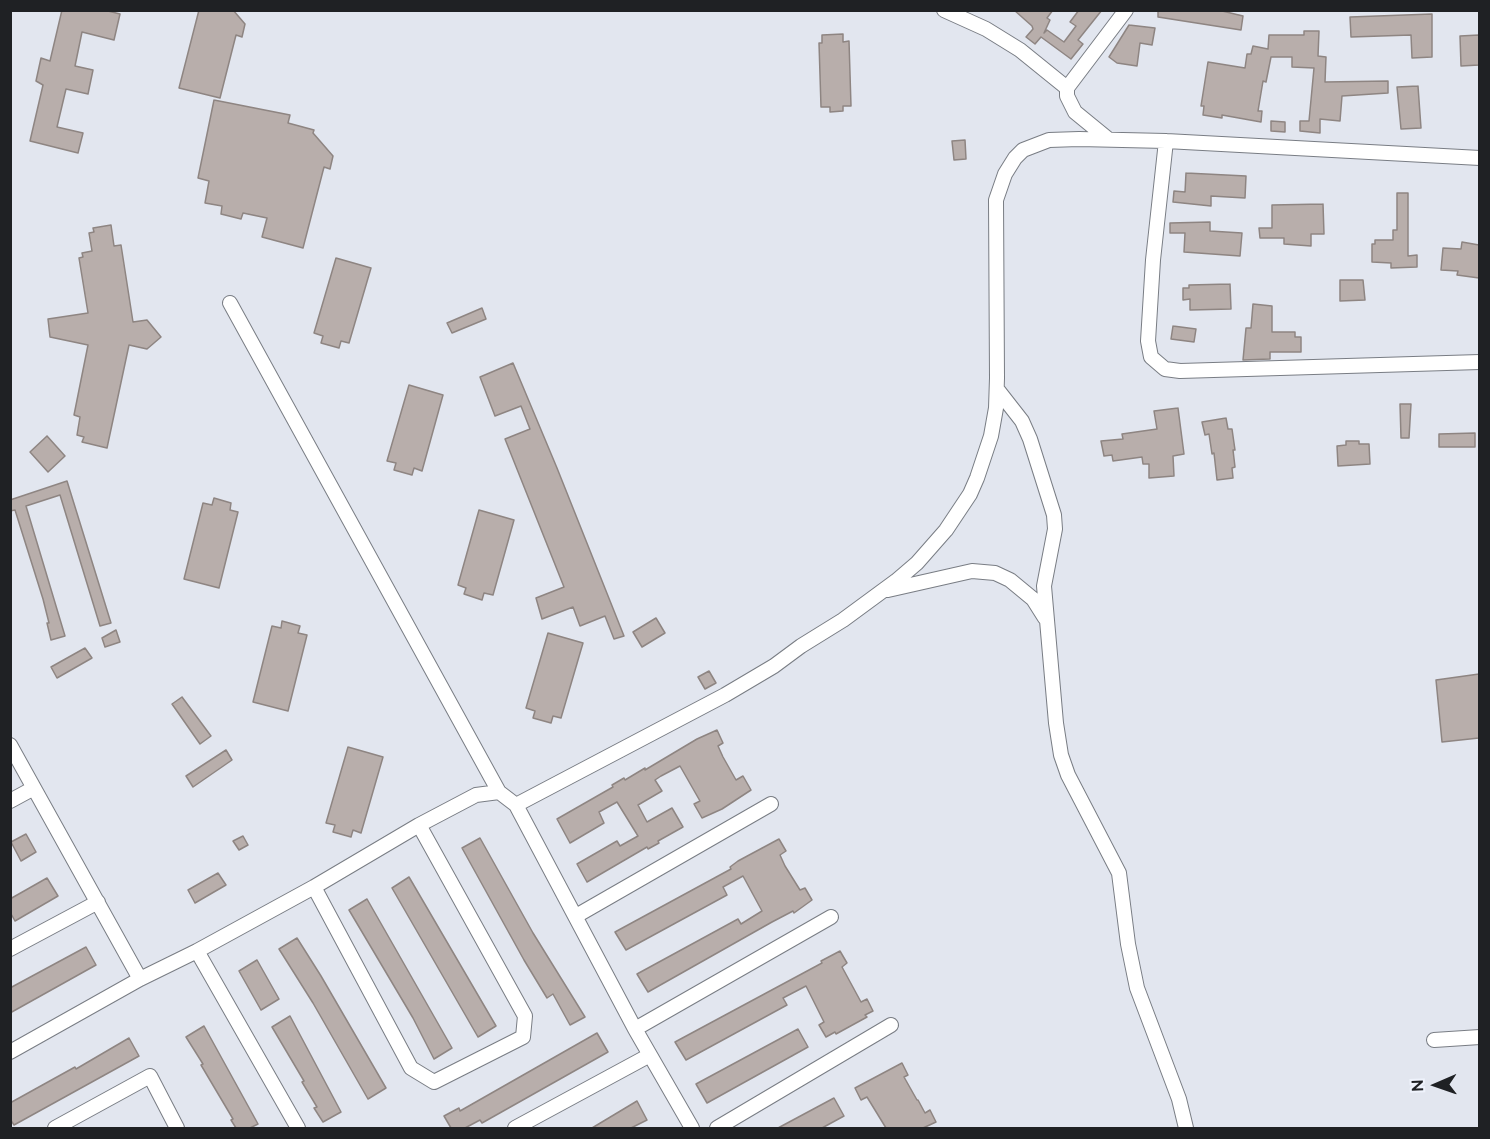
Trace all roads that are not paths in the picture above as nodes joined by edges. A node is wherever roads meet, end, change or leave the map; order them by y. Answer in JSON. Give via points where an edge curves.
{"nodes":[{"id":1,"x":944,"y":10,"type":"edge"},
{"id":2,"x":1126,"y":10,"type":"edge"},
{"id":3,"x":1067,"y":88,"type":"junction"},
{"id":4,"x":1108,"y":139,"type":"junction"},
{"id":5,"x":1166,"y":141,"type":"junction"},
{"id":6,"x":1479,"y":158,"type":"edge"},
{"id":7,"x":230,"y":303,"type":"dead end"},
{"id":8,"x":1479,"y":363,"type":"edge"},
{"id":9,"x":997,"y":389,"type":"junction"},
{"id":10,"x":883,"y":591,"type":"junction"},
{"id":11,"x":1048,"y":623,"type":"junction"},
{"id":12,"x":10,"y":745,"type":"edge"},
{"id":13,"x":34,"y":788,"type":"junction"},
{"id":14,"x":499,"y":792,"type":"junction"},
{"id":15,"x":10,"y":801,"type":"edge"},
{"id":16,"x":771,"y":804,"type":"dead end"},
{"id":17,"x":516,"y":806,"type":"junction"},
{"id":18,"x":419,"y":825,"type":"junction"},
{"id":19,"x":314,"y":886,"type":"junction"},
{"id":20,"x":98,"y":902,"type":"junction"},
{"id":21,"x":576,"y":916,"type":"junction"},
{"id":22,"x":831,"y":917,"type":"dead end"},
{"id":23,"x":10,"y":949,"type":"edge"},
{"id":24,"x":197,"y":951,"type":"junction"},
{"id":25,"x":140,"y":978,"type":"junction"},
{"id":26,"x":891,"y":1025,"type":"dead end"},
{"id":27,"x":635,"y":1029,"type":"junction"},
{"id":28,"x":1479,"y":1037,"type":"edge"},
{"id":29,"x":1434,"y":1040,"type":"dead end"},
{"id":30,"x":10,"y":1052,"type":"edge"},
{"id":31,"x":650,"y":1055,"type":"junction"},
{"id":32,"x":55,"y":1128,"type":"edge"},
{"id":33,"x":177,"y":1128,"type":"edge"},
{"id":34,"x":298,"y":1128,"type":"edge"},
{"id":35,"x":514,"y":1128,"type":"edge"},
{"id":36,"x":692,"y":1128,"type":"edge"},
{"id":37,"x":717,"y":1128,"type":"edge"},
{"id":38,"x":1186,"y":1128,"type":"edge"}],
"edges":[{"from":1,"to":3,"type":"street","via":[[1020,50]]},
{"from":2,"to":3,"type":"street"},
{"from":3,"to":4,"type":"street","via":[[1075,112]]},
{"from":4,"to":5,"type":"street"},
{"from":4,"to":9,"type":"street","via":[[1049,140],[1034,145],[1015,158],[1005,174],[996,200],[995,218]]},
{"from":5,"to":6,"type":"street"},
{"from":5,"to":8,"type":"street","via":[[1148,341],[1151,357],[1165,369]]},
{"from":7,"to":14,"type":"street"},
{"from":9,"to":10,"type":"street","via":[[991,435],[970,494],[917,563]]},
{"from":9,"to":11,"type":"street","via":[[1022,421],[1054,515],[1044,586]]},
{"from":10,"to":11,"type":"street","via":[[972,571],[988,572],[1010,580],[1033,599]]},
{"from":10,"to":17,"type":"street","via":[[725,695]]},
{"from":11,"to":38,"type":"street","via":[[1057,733],[1064,765],[1119,873],[1137,988]]},
{"from":12,"to":13,"type":"street"},
{"from":13,"to":15,"type":"street"},
{"from":13,"to":20,"type":"street"},
{"from":14,"to":17,"type":"street"},
{"from":14,"to":18,"type":"street","via":[[476,795]]},
{"from":16,"to":21,"type":"street"},
{"from":17,"to":21,"type":"street"},
{"from":18,"to":19,"type":"street"},
{"from":18,"to":19,"type":"street","via":[[525,1016],[523,1037],[434,1083],[411,1068]]},
{"from":19,"to":24,"type":"street"},
{"from":20,"to":23,"type":"street"},
{"from":20,"to":25,"type":"street"},
{"from":21,"to":27,"type":"street"},
{"from":22,"to":27,"type":"street"},
{"from":24,"to":25,"type":"street"},
{"from":24,"to":34,"type":"street"},
{"from":25,"to":30,"type":"street"},
{"from":26,"to":37,"type":"street"},
{"from":27,"to":31,"type":"street"},
{"from":28,"to":29,"type":"street"},
{"from":31,"to":35,"type":"street"},
{"from":31,"to":36,"type":"street"},
{"from":32,"to":33,"type":"street","via":[[150,1076]]}]}
